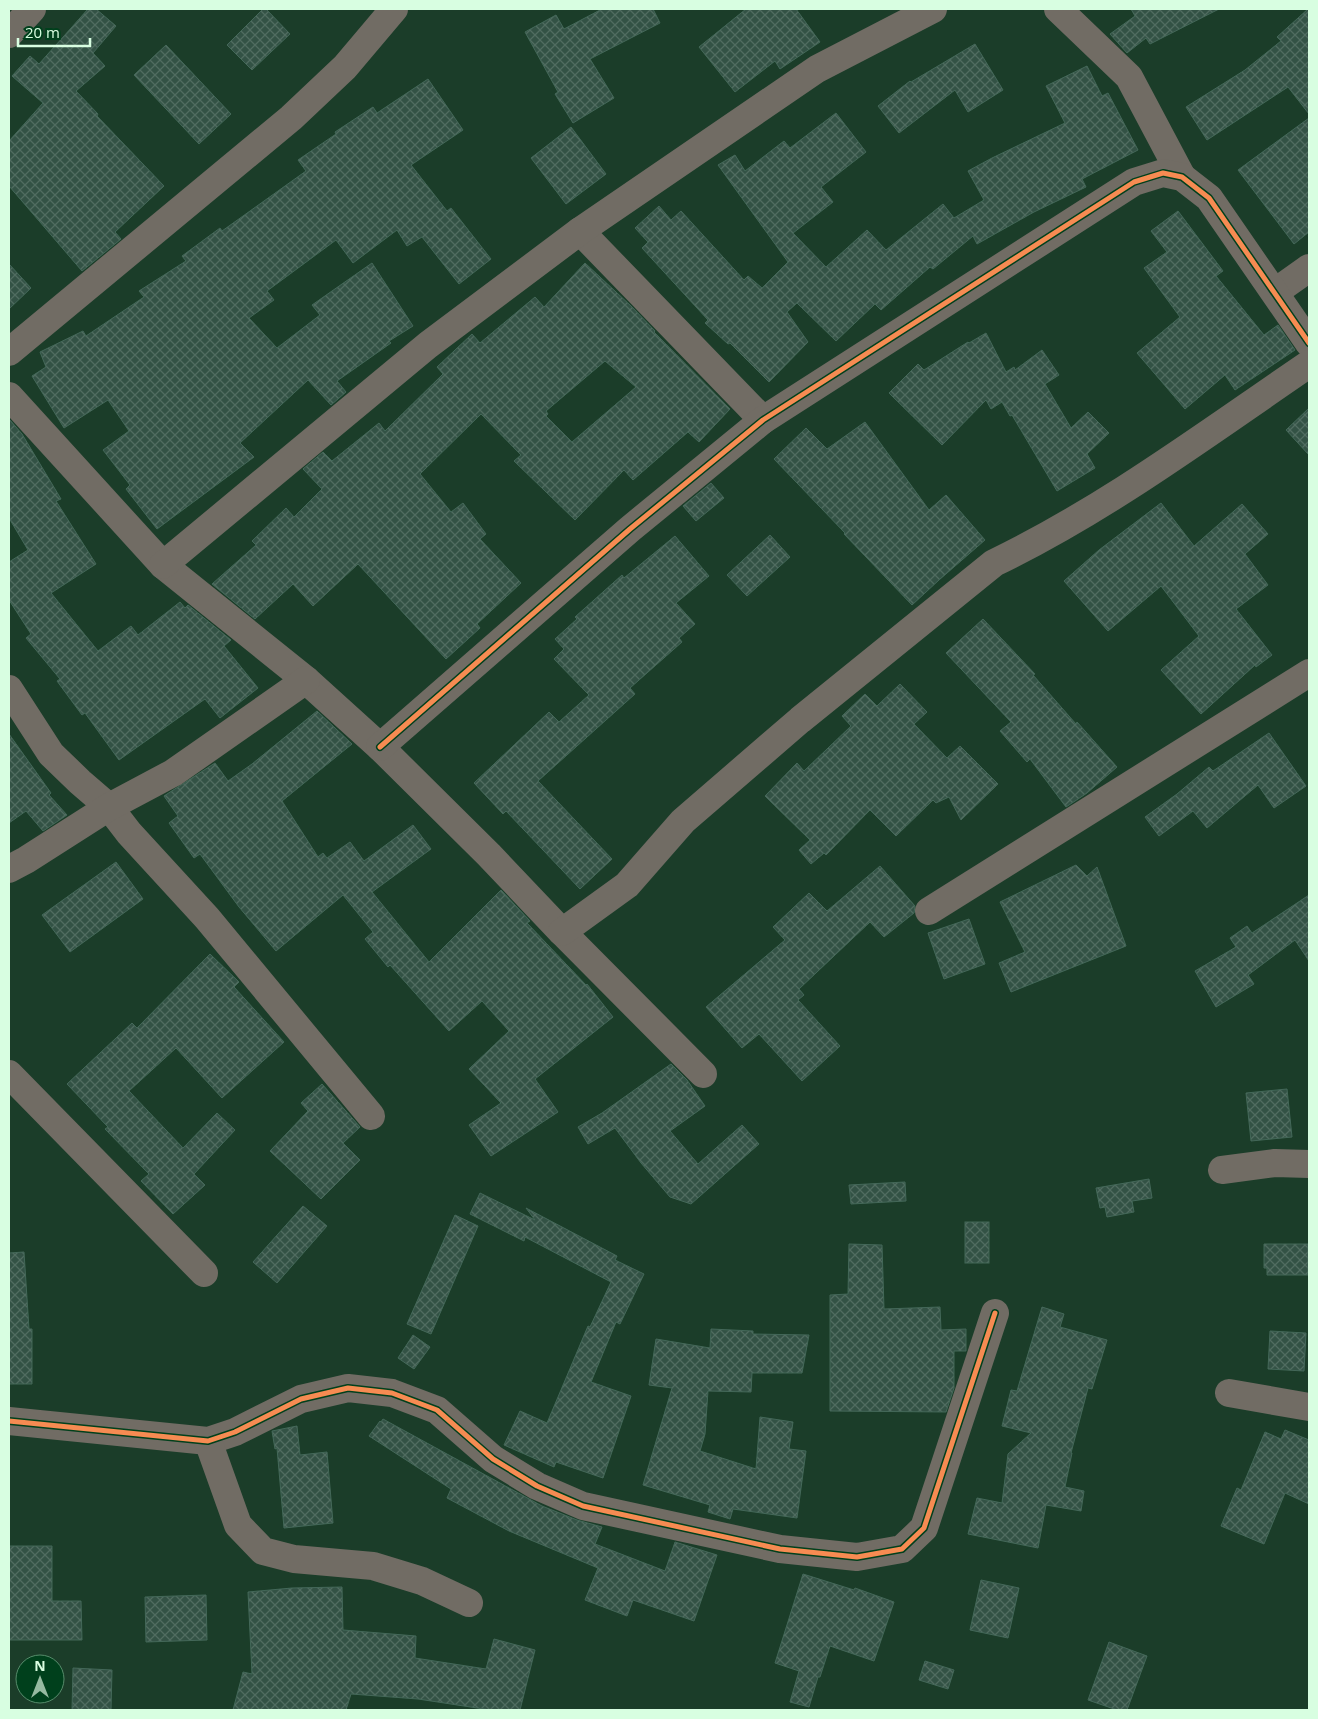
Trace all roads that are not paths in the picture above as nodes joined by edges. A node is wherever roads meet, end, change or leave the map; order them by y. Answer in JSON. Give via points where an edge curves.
{"nodes":[{"id":1,"x":32,"y":9,"type":"edge"},
{"id":2,"x":394,"y":9,"type":"edge"},
{"id":3,"x":933,"y":9,"type":"edge"},
{"id":4,"x":1058,"y":9,"type":"edge"},
{"id":5,"x":9,"y":34,"type":"edge"},
{"id":6,"x":1182,"y":177,"type":"junction"},
{"id":7,"x":580,"y":231,"type":"junction"},
{"id":8,"x":1309,"y":268,"type":"edge"},
{"id":9,"x":1275,"y":292,"type":"junction"},
{"id":10,"x":1309,"y":343,"type":"edge"},
{"id":11,"x":9,"y":352,"type":"edge"},
{"id":12,"x":1309,"y":364,"type":"edge"},
{"id":13,"x":9,"y":396,"type":"edge"},
{"id":14,"x":763,"y":420,"type":"junction"},
{"id":15,"x":163,"y":565,"type":"junction"},
{"id":16,"x":1309,"y":673,"type":"edge"},
{"id":17,"x":306,"y":680,"type":"junction"},
{"id":18,"x":9,"y":688,"type":"edge"},
{"id":19,"x":380,"y":747,"type":"junction"},
{"id":20,"x":109,"y":806,"type":"junction"},
{"id":21,"x":9,"y":870,"type":"edge"},
{"id":22,"x":928,"y":911,"type":"dead end"},
{"id":23,"x":562,"y":932,"type":"junction"},
{"id":24,"x":9,"y":1074,"type":"edge"},
{"id":25,"x":703,"y":1074,"type":"dead end"},
{"id":26,"x":371,"y":1116,"type":"dead end"},
{"id":27,"x":1309,"y":1164,"type":"edge"},
{"id":28,"x":1222,"y":1170,"type":"dead end"},
{"id":29,"x":204,"y":1273,"type":"dead end"},
{"id":30,"x":995,"y":1313,"type":"dead end"},
{"id":31,"x":1229,"y":1393,"type":"dead end"},
{"id":32,"x":1309,"y":1407,"type":"edge"},
{"id":33,"x":9,"y":1421,"type":"edge"},
{"id":34,"x":208,"y":1440,"type":"junction"},
{"id":35,"x":469,"y":1603,"type":"dead end"}],
"edges":[{"from":1,"to":5,"type":"street"},
{"from":2,"to":11,"type":"street","via":[[345,67],[291,118]]},
{"from":3,"to":7,"type":"street","via":[[818,69]]},
{"from":4,"to":6,"type":"street","via":[[1129,77]]},
{"from":6,"to":9,"type":"street","via":[[1210,198]]},
{"from":6,"to":14,"type":"street","via":[[1164,172],[1134,182]]},
{"from":7,"to":14,"type":"street"},
{"from":7,"to":15,"type":"street","via":[[428,345]]},
{"from":8,"to":9,"type":"street"},
{"from":9,"to":10,"type":"street"},
{"from":12,"to":23,"type":"street","via":[[1090,512],[994,563],[792,727],[683,821],[627,884]]},
{"from":13,"to":15,"type":"street"},
{"from":14,"to":19,"type":"street","via":[[630,529]]},
{"from":15,"to":17,"type":"street"},
{"from":16,"to":22,"type":"street"},
{"from":17,"to":19,"type":"street"},
{"from":17,"to":20,"type":"street","via":[[173,773]]},
{"from":18,"to":20,"type":"street","via":[[51,754]]},
{"from":19,"to":23,"type":"street"},
{"from":20,"to":21,"type":"street"},
{"from":20,"to":26,"type":"street","via":[[129,833],[207,918]]},
{"from":23,"to":25,"type":"street"},
{"from":24,"to":29,"type":"street"},
{"from":27,"to":28,"type":"street","via":[[1275,1162]]},
{"from":30,"to":34,"type":"street","via":[[924,1528],[902,1549],[858,1556],[780,1549],[583,1506],[537,1486],[492,1459],[437,1410],[392,1393],[348,1388],[301,1398],[235,1432]]},
{"from":31,"to":32,"type":"street"},
{"from":33,"to":34,"type":"street"},
{"from":34,"to":35,"type":"street","via":[[238,1525],[263,1551],[294,1559],[373,1566],[422,1581]]}]}
